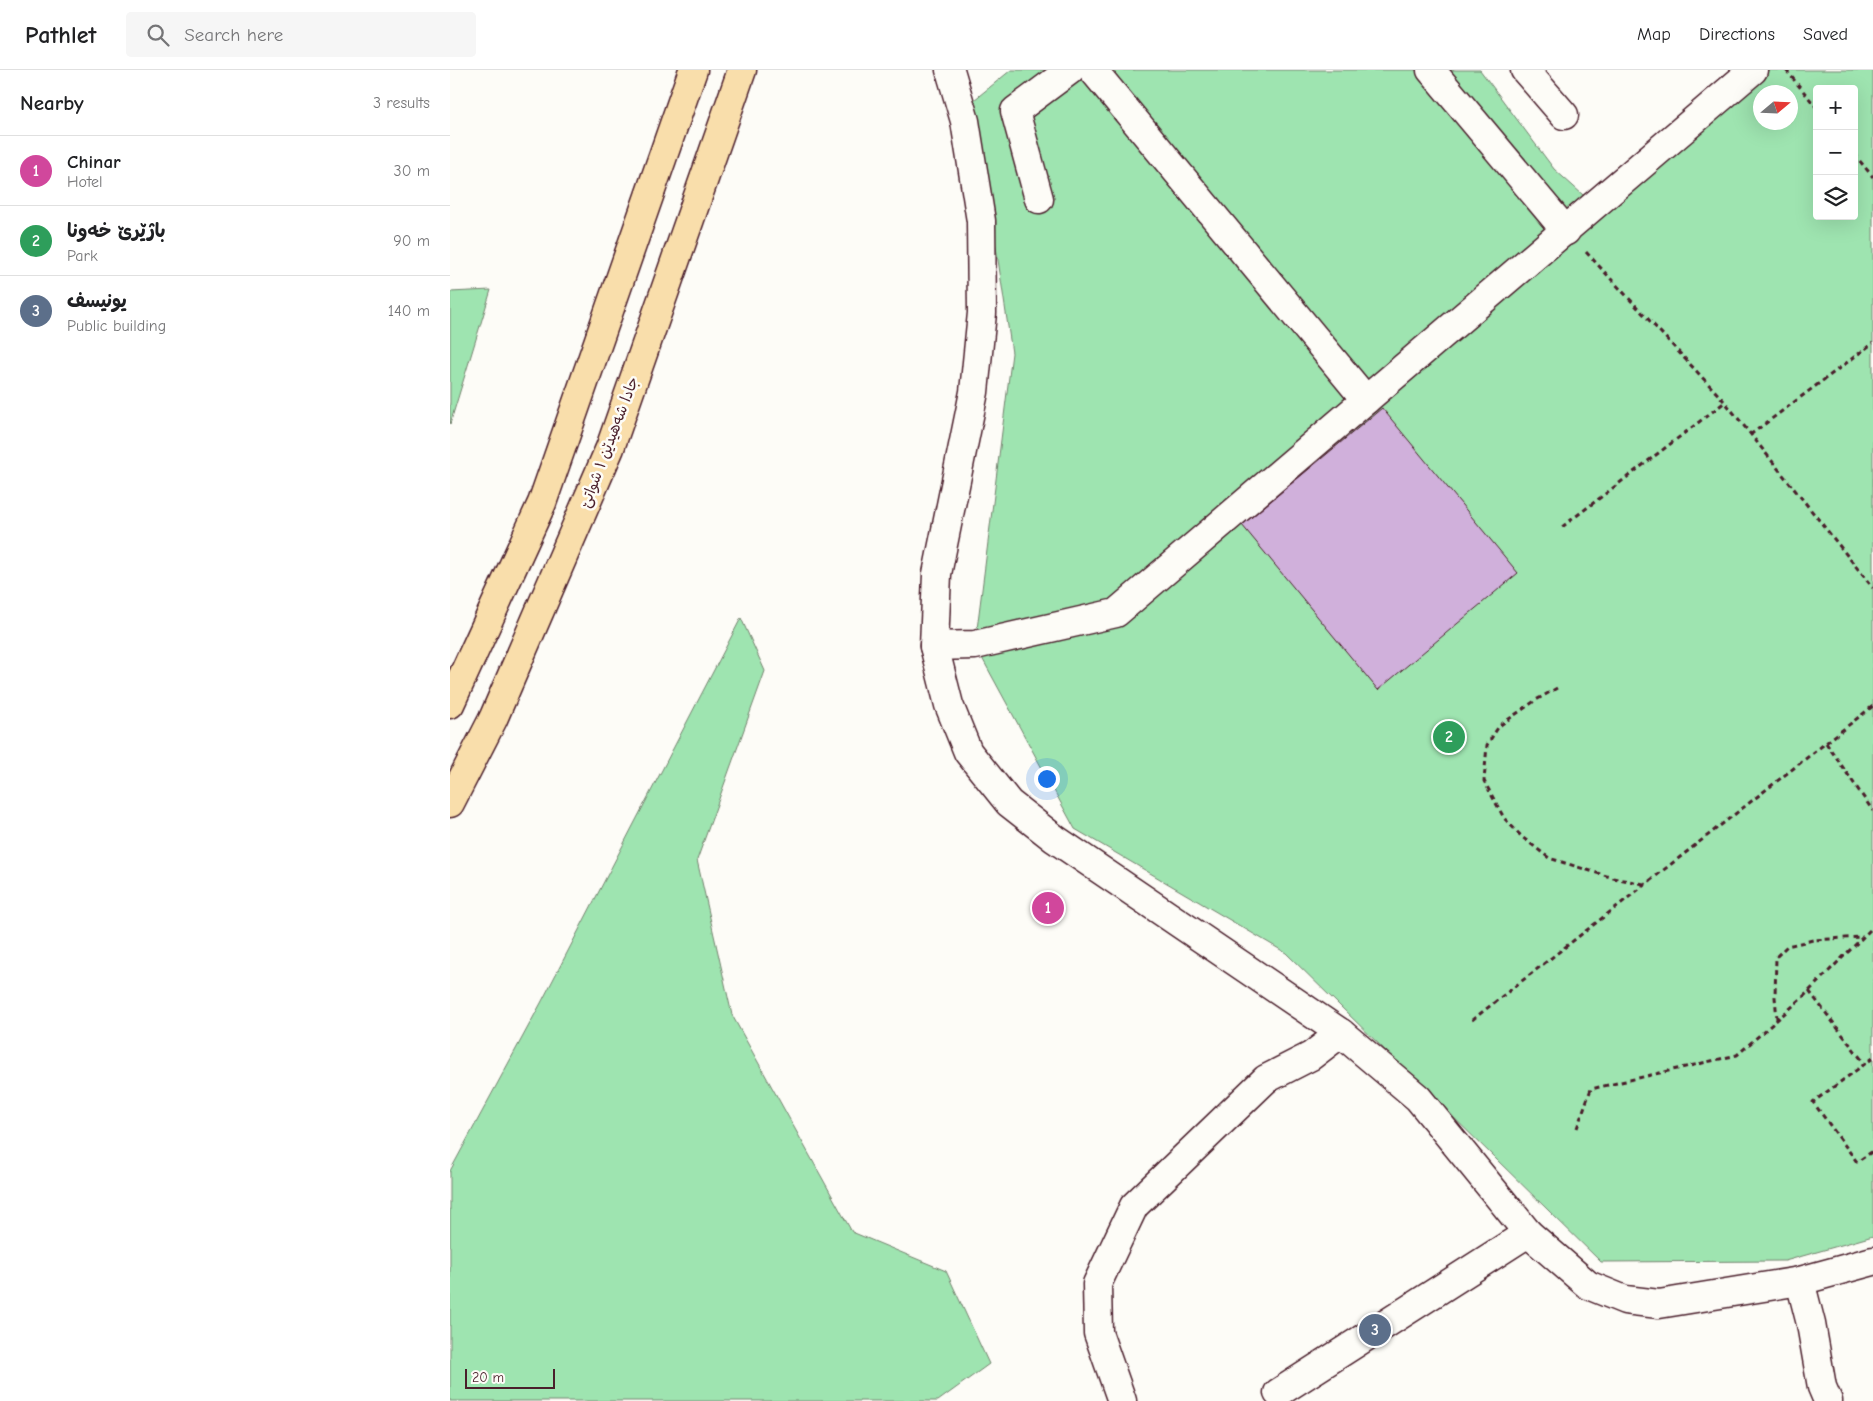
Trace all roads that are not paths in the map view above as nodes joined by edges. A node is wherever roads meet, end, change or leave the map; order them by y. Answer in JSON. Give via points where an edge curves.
{"nodes":[{"id":1,"x":693,"y":70,"type":"edge"},
{"id":2,"x":742,"y":70,"type":"edge"},
{"id":3,"x":950,"y":70,"type":"edge"},
{"id":4,"x":1070,"y":70,"type":"edge"},
{"id":5,"x":1093,"y":70,"type":"edge"},
{"id":6,"x":1431,"y":70,"type":"edge"},
{"id":7,"x":1525,"y":70,"type":"edge"},
{"id":8,"x":1753,"y":70,"type":"edge"},
{"id":9,"x":1564,"y":115,"type":"dead end"},
{"id":10,"x":1039,"y":199,"type":"dead end"},
{"id":11,"x":1566,"y":231,"type":"junction"},
{"id":12,"x":1366,"y":400,"type":"junction"},
{"id":13,"x":934,"y":646,"type":"junction"},
{"id":14,"x":450,"y":704,"type":"edge"},
{"id":15,"x":450,"y":803,"type":"edge"},
{"id":16,"x":1341,"y":1033,"type":"junction"},
{"id":17,"x":1528,"y":1233,"type":"junction"},
{"id":18,"x":1873,"y":1261,"type":"edge"},
{"id":19,"x":1800,"y":1281,"type":"junction"},
{"id":20,"x":1278,"y":1393,"type":"dead end"},
{"id":21,"x":1122,"y":1401,"type":"edge"},
{"id":22,"x":1828,"y":1401,"type":"edge"}],
"edges":[{"from":1,"to":14,"type":"main road","via":[[542,503]]},
{"from":2,"to":15,"type":"main road","name":"جادا شەهیدێن ١ شواتێ","via":[[610,448],[494,719]]},
{"from":3,"to":13,"type":"street","via":[[965,121],[981,221],[982,313],[974,392],[937,574]]},
{"from":4,"to":10,"type":"street","via":[[1015,111]]},
{"from":5,"to":12,"type":"street"},
{"from":6,"to":11,"type":"street"},
{"from":7,"to":9,"type":"street"},
{"from":8,"to":11,"type":"street"},
{"from":11,"to":12,"type":"street"},
{"from":12,"to":13,"type":"street","via":[[1116,614],[975,645]]},
{"from":13,"to":16,"type":"street","via":[[949,705],[968,752],[1009,803],[1055,839]]},
{"from":16,"to":17,"type":"street","via":[[1418,1098]]},
{"from":16,"to":21,"type":"street","via":[[1310,1056],[1266,1079],[1134,1206],[1097,1284],[1098,1334]]},
{"from":17,"to":19,"type":"street","via":[[1588,1285],[1624,1300],[1659,1304]]},
{"from":17,"to":20,"type":"street"},
{"from":18,"to":19,"type":"street"},
{"from":19,"to":22,"type":"street","via":[[1822,1387]]}]}
